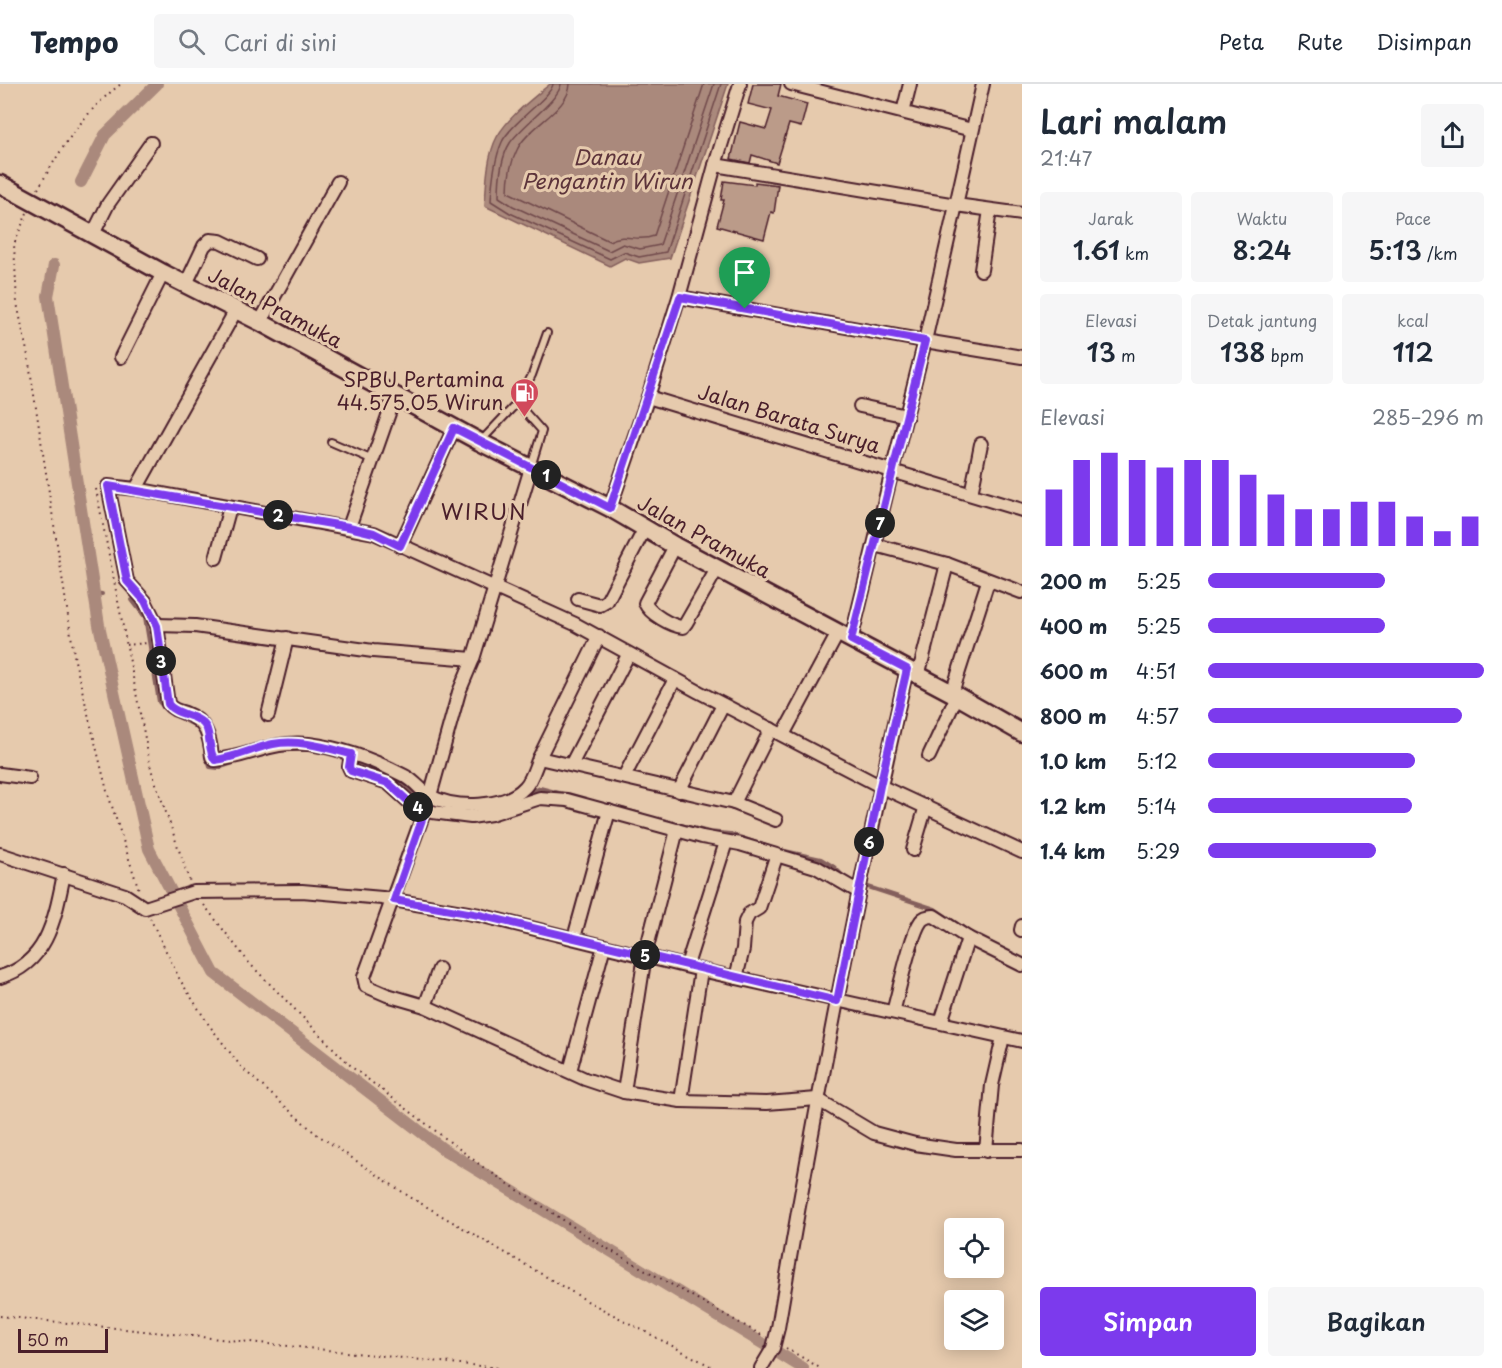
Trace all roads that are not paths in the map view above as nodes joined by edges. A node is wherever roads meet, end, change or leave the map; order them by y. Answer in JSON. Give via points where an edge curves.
{"nodes":[{"id":1,"x":740,"y":84,"type":"edge"},
{"id":2,"x":791,"y":84,"type":"edge"},
{"id":3,"x":910,"y":84,"type":"edge"},
{"id":4,"x":983,"y":84,"type":"edge"},
{"id":5,"x":903,"y":112,"type":"junction"},
{"id":6,"x":972,"y":130,"type":"junction"},
{"id":7,"x":151,"y":143,"type":"dead end"},
{"id":8,"x":715,"y":165,"type":"junction"},
{"id":9,"x":339,"y":182,"type":"dead end"},
{"id":10,"x":0,"y":184,"type":"edge"},
{"id":11,"x":956,"y":205,"type":"junction"},
{"id":12,"x":990,"y":210,"type":"junction"},
{"id":13,"x":1022,"y":214,"type":"edge"},
{"id":14,"x":86,"y":231,"type":"junction"},
{"id":15,"x":257,"y":259,"type":"dead end"},
{"id":16,"x":981,"y":270,"type":"dead end"},
{"id":17,"x":163,"y":273,"type":"junction"},
{"id":18,"x":186,"y":284,"type":"junction"},
{"id":19,"x":680,"y":297,"type":"junction"},
{"id":20,"x":236,"y":310,"type":"junction"},
{"id":21,"x":260,"y":322,"type":"junction"},
{"id":22,"x":546,"y":333,"type":"dead end"},
{"id":23,"x":925,"y":341,"type":"junction"},
{"id":24,"x":121,"y":357,"type":"dead end"},
{"id":25,"x":1022,"y":357,"type":"edge"},
{"id":26,"x":395,"y":396,"type":"junction"},
{"id":27,"x":648,"y":397,"type":"junction"},
{"id":28,"x":517,"y":403,"type":"junction"},
{"id":29,"x":860,"y":406,"type":"dead end"},
{"id":30,"x":907,"y":416,"type":"junction"},
{"id":31,"x":454,"y":428,"type":"junction"},
{"id":32,"x":331,"y":442,"type":"dead end"},
{"id":33,"x":480,"y":442,"type":"junction"},
{"id":34,"x":981,"y":444,"type":"dead end"},
{"id":35,"x":374,"y":460,"type":"junction"},
{"id":36,"x":531,"y":468,"type":"junction"},
{"id":37,"x":892,"y":471,"type":"junction"},
{"id":38,"x":136,"y":489,"type":"junction"},
{"id":39,"x":971,"y":494,"type":"junction"},
{"id":40,"x":230,"y":507,"type":"junction"},
{"id":41,"x":610,"y":508,"type":"junction"},
{"id":42,"x":1022,"y":510,"type":"edge"},
{"id":43,"x":349,"y":527,"type":"junction"},
{"id":44,"x":645,"y":528,"type":"junction"},
{"id":45,"x":875,"y":545,"type":"junction"},
{"id":46,"x":400,"y":546,"type":"junction"},
{"id":47,"x":675,"y":546,"type":"junction"},
{"id":48,"x":216,"y":558,"type":"dead end"},
{"id":49,"x":947,"y":564,"type":"junction"},
{"id":50,"x":717,"y":569,"type":"junction"},
{"id":51,"x":988,"y":581,"type":"junction"},
{"id":52,"x":493,"y":589,"type":"junction"},
{"id":53,"x":1021,"y":592,"type":"edge"},
{"id":54,"x":578,"y":599,"type":"dead end"},
{"id":55,"x":157,"y":626,"type":"junction"},
{"id":56,"x":599,"y":636,"type":"junction"},
{"id":57,"x":844,"y":636,"type":"junction"},
{"id":58,"x":287,"y":638,"type":"junction"},
{"id":59,"x":628,"y":655,"type":"junction"},
{"id":60,"x":473,"y":659,"type":"junction"},
{"id":61,"x":912,"y":673,"type":"junction"},
{"id":62,"x":675,"y":679,"type":"junction"},
{"id":63,"x":955,"y":695,"type":"junction"},
{"id":64,"x":723,"y":705,"type":"junction"},
{"id":65,"x":268,"y":715,"type":"dead end"},
{"id":66,"x":771,"y":729,"type":"junction"},
{"id":67,"x":1021,"y":730,"type":"edge"},
{"id":68,"x":783,"y":735,"type":"junction"},
{"id":69,"x":929,"y":756,"type":"dead end"},
{"id":70,"x":350,"y":758,"type":"junction"},
{"id":71,"x":539,"y":758,"type":"junction"},
{"id":72,"x":571,"y":765,"type":"junction"},
{"id":73,"x":0,"y":774,"type":"edge"},
{"id":74,"x":624,"y":777,"type":"junction"},
{"id":75,"x":30,"y":778,"type":"dead end"},
{"id":76,"x":880,"y":786,"type":"junction"},
{"id":77,"x":679,"y":791,"type":"junction"},
{"id":78,"x":427,"y":803,"type":"junction"},
{"id":79,"x":734,"y":803,"type":"junction"},
{"id":80,"x":926,"y":806,"type":"junction"},
{"id":81,"x":609,"y":811,"type":"junction"},
{"id":82,"x":776,"y":820,"type":"dead end"},
{"id":83,"x":677,"y":830,"type":"junction"},
{"id":84,"x":726,"y":842,"type":"junction"},
{"id":85,"x":913,"y":850,"type":"dead end"},
{"id":86,"x":1022,"y":852,"type":"edge"},
{"id":87,"x":0,"y":854,"type":"edge"},
{"id":88,"x":776,"y":857,"type":"junction"},
{"id":89,"x":64,"y":874,"type":"junction"},
{"id":90,"x":860,"y":887,"type":"junction"},
{"id":91,"x":394,"y":900,"type":"junction"},
{"id":92,"x":574,"y":938,"type":"junction"},
{"id":93,"x":968,"y":938,"type":"junction"},
{"id":94,"x":604,"y":946,"type":"junction"},
{"id":95,"x":645,"y":955,"type":"junction"},
{"id":96,"x":687,"y":965,"type":"junction"},
{"id":97,"x":1022,"y":965,"type":"edge"},
{"id":98,"x":439,"y":969,"type":"dead end"},
{"id":99,"x":701,"y":970,"type":"junction"},
{"id":100,"x":0,"y":977,"type":"edge"},
{"id":101,"x":736,"y":978,"type":"junction"},
{"id":102,"x":837,"y":1001,"type":"junction"},
{"id":103,"x":425,"y":1006,"type":"junction"},
{"id":104,"x":893,"y":1012,"type":"junction"},
{"id":105,"x":941,"y":1022,"type":"junction"},
{"id":106,"x":1003,"y":1037,"type":"junction"},
{"id":107,"x":1022,"y":1041,"type":"edge"},
{"id":108,"x":570,"y":1071,"type":"junction"},
{"id":109,"x":624,"y":1092,"type":"junction"},
{"id":110,"x":818,"y":1099,"type":"junction"},
{"id":111,"x":681,"y":1101,"type":"junction"},
{"id":112,"x":1022,"y":1150,"type":"edge"},
{"id":113,"x":986,"y":1151,"type":"junction"},
{"id":114,"x":761,"y":1368,"type":"edge"}],
"edges":[{"from":1,"to":8,"type":"street"},
{"from":2,"to":5,"type":"street"},
{"from":3,"to":5,"type":"street"},
{"from":4,"to":6,"type":"street","name":"Jalan Barata Surya"},
{"from":5,"to":6,"type":"street"},
{"from":6,"to":11,"type":"street","name":"Jalan Barata Surya"},
{"from":7,"to":14,"type":"street"},
{"from":8,"to":11,"type":"street"},
{"from":8,"to":19,"type":"street"},
{"from":9,"to":21,"type":"street"},
{"from":10,"to":14,"type":"main road","name":"Jalan Pramuka"},
{"from":11,"to":12,"type":"street"},
{"from":11,"to":23,"type":"street","name":"Jalan Barata Surya"},
{"from":12,"to":13,"type":"street"},
{"from":12,"to":16,"type":"street"},
{"from":14,"to":17,"type":"main road","name":"Jalan Pramuka"},
{"from":15,"to":18,"type":"street","via":[[210,240]]},
{"from":17,"to":18,"type":"main road","name":"Jalan Pramuka"},
{"from":17,"to":24,"type":"street"},
{"from":18,"to":20,"type":"main road","name":"Jalan Pramuka"},
{"from":19,"to":23,"type":"street"},
{"from":19,"to":27,"type":"street"},
{"from":20,"to":21,"type":"main road","name":"Jalan Pramuka"},
{"from":20,"to":38,"type":"street"},
{"from":21,"to":26,"type":"main road","name":"Jalan Pramuka"},
{"from":22,"to":28,"type":"lane","via":[[532,375]]},
{"from":23,"to":25,"type":"street"},
{"from":23,"to":30,"type":"street","name":"Jalan Barata Surya"},
{"from":26,"to":31,"type":"main road","name":"Jalan Pramuka"},
{"from":26,"to":35,"type":"street"},
{"from":27,"to":37,"type":"street","name":"Jalan Barata Surya"},
{"from":27,"to":41,"type":"street"},
{"from":28,"to":33,"type":"lane"},
{"from":28,"to":36,"type":"lane","via":[[542,431]]},
{"from":29,"to":30,"type":"street"},
{"from":30,"to":37,"type":"street","name":"Jalan Barata Surya"},
{"from":31,"to":33,"type":"main road","name":"Jalan Pramuka"},
{"from":31,"to":46,"type":"street"},
{"from":32,"to":35,"type":"lane"},
{"from":33,"to":36,"type":"main road","name":"Jalan Pramuka"},
{"from":34,"to":39,"type":"street"},
{"from":35,"to":43,"type":"street"},
{"from":36,"to":41,"type":"main road","name":"Jalan Pramuka"},
{"from":36,"to":52,"type":"street"},
{"from":37,"to":39,"type":"street"},
{"from":37,"to":45,"type":"street"},
{"from":38,"to":40,"type":"street"},
{"from":38,"to":55,"type":"street","via":[[108,486],[127,581],[145,601]]},
{"from":39,"to":42,"type":"street"},
{"from":40,"to":43,"type":"street"},
{"from":40,"to":48,"type":"street"},
{"from":41,"to":44,"type":"main road","name":"Jalan Pramuka"},
{"from":43,"to":46,"type":"street","via":[[374,533]]},
{"from":44,"to":47,"type":"main road","name":"Jalan Pramuka"},
{"from":44,"to":54,"type":"street","via":[[607,601],[600,604]]},
{"from":45,"to":49,"type":"street"},
{"from":45,"to":57,"type":"street"},
{"from":46,"to":52,"type":"street"},
{"from":47,"to":50,"type":"main road","name":"Jalan Pramuka"},
{"from":47,"to":50,"type":"street","via":[[645,603],[649,610],[675,625],[683,627]]},
{"from":49,"to":51,"type":"street"},
{"from":49,"to":61,"type":"street"},
{"from":50,"to":57,"type":"main road","name":"Jalan Pramuka"},
{"from":51,"to":53,"type":"street"},
{"from":51,"to":63,"type":"street"},
{"from":52,"to":56,"type":"street"},
{"from":52,"to":60,"type":"street"},
{"from":55,"to":58,"type":"street","via":[[195,626]]},
{"from":55,"to":70,"type":"street","via":[[168,704],[206,727],[215,760],[282,743],[309,744]]},
{"from":56,"to":59,"type":"street"},
{"from":56,"to":71,"type":"street"},
{"from":57,"to":61,"type":"main road","name":"Jalan Pramuka"},
{"from":57,"to":68,"type":"street"},
{"from":58,"to":60,"type":"street","via":[[373,651]]},
{"from":58,"to":65,"type":"street"},
{"from":59,"to":62,"type":"street"},
{"from":59,"to":72,"type":"street"},
{"from":60,"to":78,"type":"street","via":[[459,692]]},
{"from":61,"to":63,"type":"main road","name":"Jalan Pramuka"},
{"from":61,"to":76,"type":"street"},
{"from":62,"to":64,"type":"street"},
{"from":62,"to":74,"type":"street"},
{"from":63,"to":67,"type":"main road","name":"Jalan Pramuka"},
{"from":63,"to":69,"type":"street"},
{"from":64,"to":66,"type":"street"},
{"from":64,"to":77,"type":"street"},
{"from":66,"to":68,"type":"street"},
{"from":66,"to":79,"type":"street"},
{"from":68,"to":76,"type":"street"},
{"from":70,"to":78,"type":"street","via":[[408,777]]},
{"from":70,"to":78,"type":"street","via":[[351,771],[388,783],[408,801]]},
{"from":71,"to":72,"type":"street"},
{"from":71,"to":78,"type":"street","via":[[527,785],[518,794],[476,807]]},
{"from":72,"to":74,"type":"street"},
{"from":73,"to":75,"type":"street"},
{"from":74,"to":77,"type":"street"},
{"from":76,"to":80,"type":"street"},
{"from":76,"to":90,"type":"street"},
{"from":77,"to":79,"type":"street"},
{"from":78,"to":81,"type":"street","via":[[471,817],[540,798]]},
{"from":78,"to":91,"type":"street"},
{"from":79,"to":82,"type":"street"},
{"from":80,"to":85,"type":"street"},
{"from":80,"to":86,"type":"street"},
{"from":81,"to":83,"type":"street"},
{"from":81,"to":92,"type":"street"},
{"from":83,"to":84,"type":"street"},
{"from":83,"to":95,"type":"street"},
{"from":84,"to":88,"type":"street"},
{"from":84,"to":96,"type":"street"},
{"from":87,"to":89,"type":"street"},
{"from":88,"to":90,"type":"street","via":[[816,867]]},
{"from":88,"to":101,"type":"street","via":[[759,908],[745,922]]},
{"from":89,"to":91,"type":"street","via":[[149,906],[187,892],[302,891]]},
{"from":89,"to":100,"type":"street","via":[[57,910],[43,944],[32,961],[15,973]]},
{"from":90,"to":102,"type":"street"},
{"from":91,"to":92,"type":"street"},
{"from":91,"to":103,"type":"street","via":[[363,982],[387,995]]},
{"from":92,"to":94,"type":"street"},
{"from":93,"to":97,"type":"street"},
{"from":93,"to":104,"type":"street","via":[[934,916],[921,921]]},
{"from":93,"to":105,"type":"street"},
{"from":94,"to":95,"type":"street"},
{"from":94,"to":108,"type":"street"},
{"from":95,"to":96,"type":"street"},
{"from":95,"to":109,"type":"street"},
{"from":96,"to":99,"type":"street"},
{"from":98,"to":103,"type":"street"},
{"from":99,"to":101,"type":"street"},
{"from":99,"to":111,"type":"street"},
{"from":101,"to":102,"type":"street"},
{"from":102,"to":104,"type":"street"},
{"from":102,"to":110,"type":"street"},
{"from":103,"to":108,"type":"street"},
{"from":104,"to":105,"type":"street"},
{"from":105,"to":106,"type":"street"},
{"from":106,"to":107,"type":"street"},
{"from":106,"to":113,"type":"street","via":[[992,1085]]},
{"from":108,"to":109,"type":"street"},
{"from":109,"to":111,"type":"street"},
{"from":110,"to":111,"type":"street","via":[[767,1103]]},
{"from":110,"to":113,"type":"street","via":[[874,1132],[915,1144]]},
{"from":110,"to":114,"type":"street","via":[[773,1348]]},
{"from":112,"to":113,"type":"street"}]}
